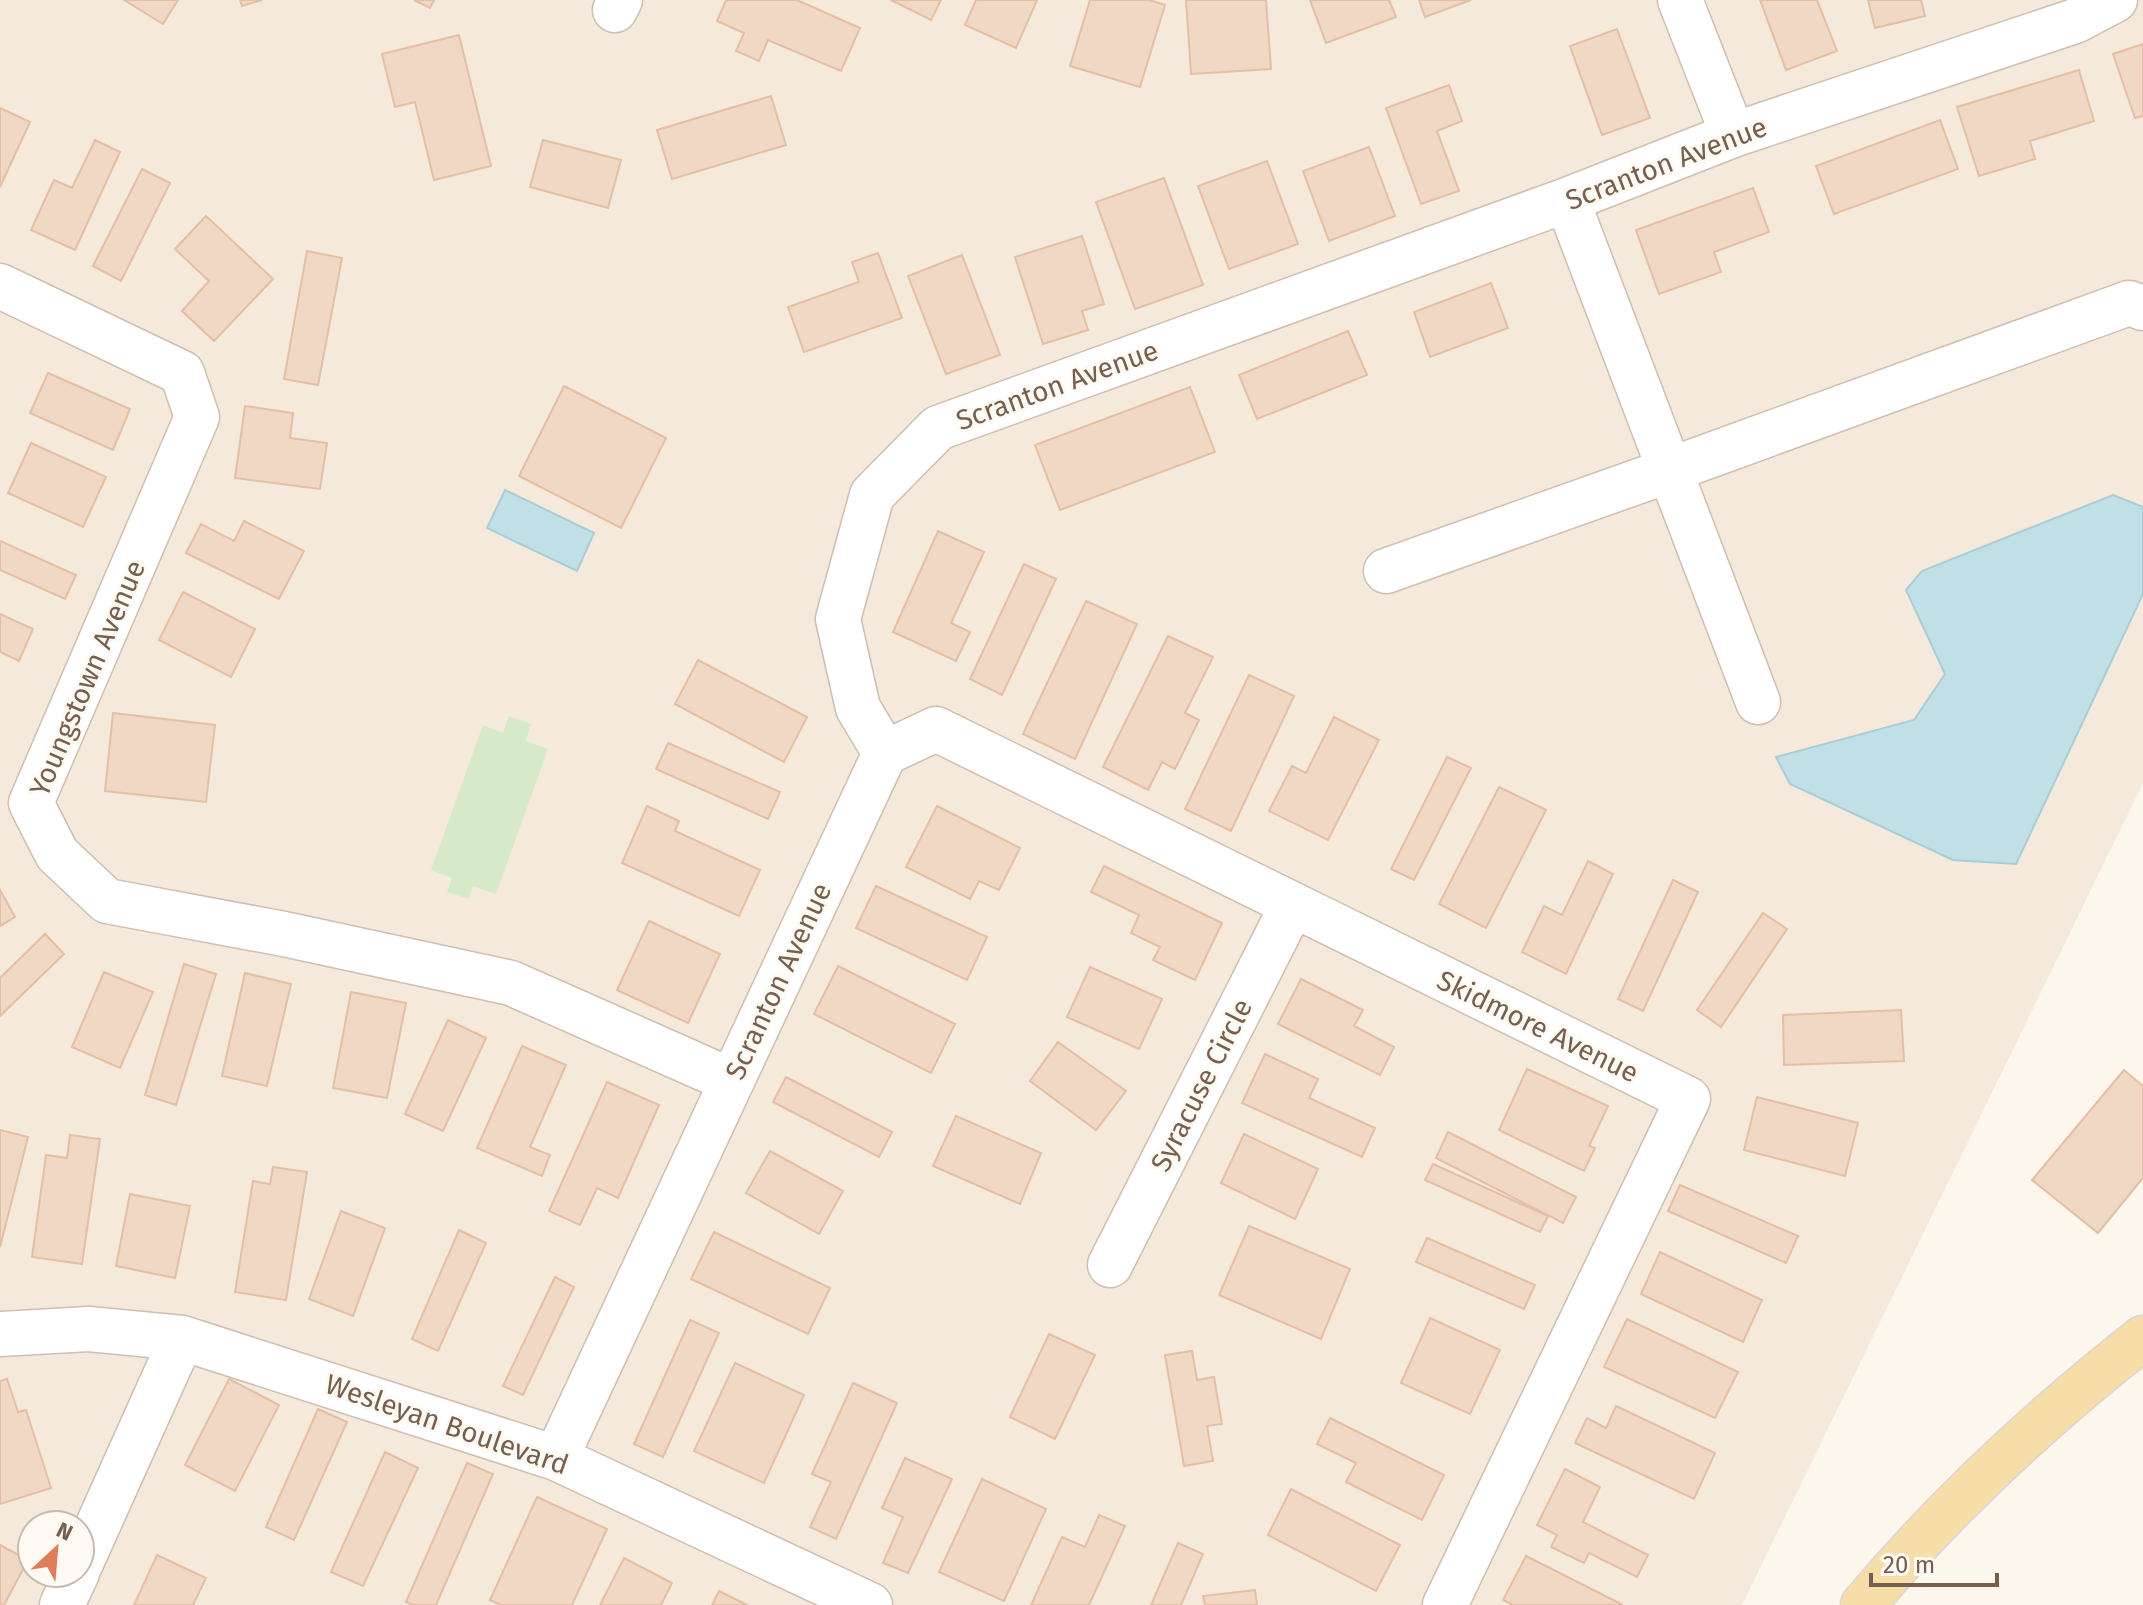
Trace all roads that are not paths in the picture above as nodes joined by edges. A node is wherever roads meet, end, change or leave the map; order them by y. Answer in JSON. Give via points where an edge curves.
{"nodes":[{"id":1,"x":1680,"y":0,"type":"edge"},
{"id":2,"x":2115,"y":0,"type":"edge"},
{"id":3,"x":1733,"y":135,"type":"junction"},
{"id":4,"x":1567,"y":200,"type":"junction"},
{"id":5,"x":0,"y":286,"type":"edge"},
{"id":6,"x":2143,"y":308,"type":"edge"},
{"id":7,"x":1670,"y":470,"type":"junction"},
{"id":8,"x":1386,"y":571,"type":"dead end"},
{"id":9,"x":1758,"y":702,"type":"dead end"},
{"id":10,"x":885,"y":753,"type":"junction"},
{"id":11,"x":1292,"y":906,"type":"junction"},
{"id":12,"x":732,"y":1081,"type":"junction"},
{"id":13,"x":1110,"y":1265,"type":"dead end"},
{"id":14,"x":0,"y":1334,"type":"edge"},
{"id":15,"x":182,"y":1338,"type":"junction"},
{"id":16,"x":2143,"y":1338,"type":"edge"},
{"id":17,"x":556,"y":1458,"type":"junction"},
{"id":18,"x":96,"y":1529,"type":"edge"},
{"id":19,"x":870,"y":1605,"type":"edge"},
{"id":20,"x":1445,"y":1605,"type":"edge"},
{"id":21,"x":1863,"y":1605,"type":"edge"}],
"edges":[{"from":1,"to":3,"type":"street"},
{"from":2,"to":3,"type":"street","name":"Scranton Avenue","via":[[2075,21]]},
{"from":3,"to":4,"type":"street","name":"Scranton Avenue"},
{"from":4,"to":7,"type":"street"},
{"from":4,"to":10,"type":"street","name":"Scranton Avenue","via":[[938,428],[872,495],[838,619],[858,708]]},
{"from":5,"to":12,"type":"street","name":"Youngstown Avenue","via":[[182,373],[197,417],[31,803],[57,854],[107,901],[511,983]]},
{"from":6,"to":7,"type":"street","via":[[2129,303]]},
{"from":7,"to":8,"type":"street"},
{"from":7,"to":9,"type":"street"},
{"from":10,"to":11,"type":"street","name":"Skidmore Avenue","via":[[936,729]]},
{"from":10,"to":12,"type":"street","name":"Scranton Avenue"},
{"from":11,"to":13,"type":"street","name":"Syracuse Circle"},
{"from":11,"to":20,"type":"street","name":"Skidmore Avenue","via":[[1688,1099]]},
{"from":12,"to":17,"type":"street","name":"Scranton Avenue"},
{"from":14,"to":15,"type":"street","name":"Wesleyan Boulevard","via":[[89,1329]]},
{"from":15,"to":17,"type":"street","name":"Wesleyan Boulevard"},
{"from":15,"to":18,"type":"street"},
{"from":16,"to":21,"type":"main road","via":[[1986,1472]]},
{"from":17,"to":19,"type":"street","name":"Wesleyan Boulevard"}]}
